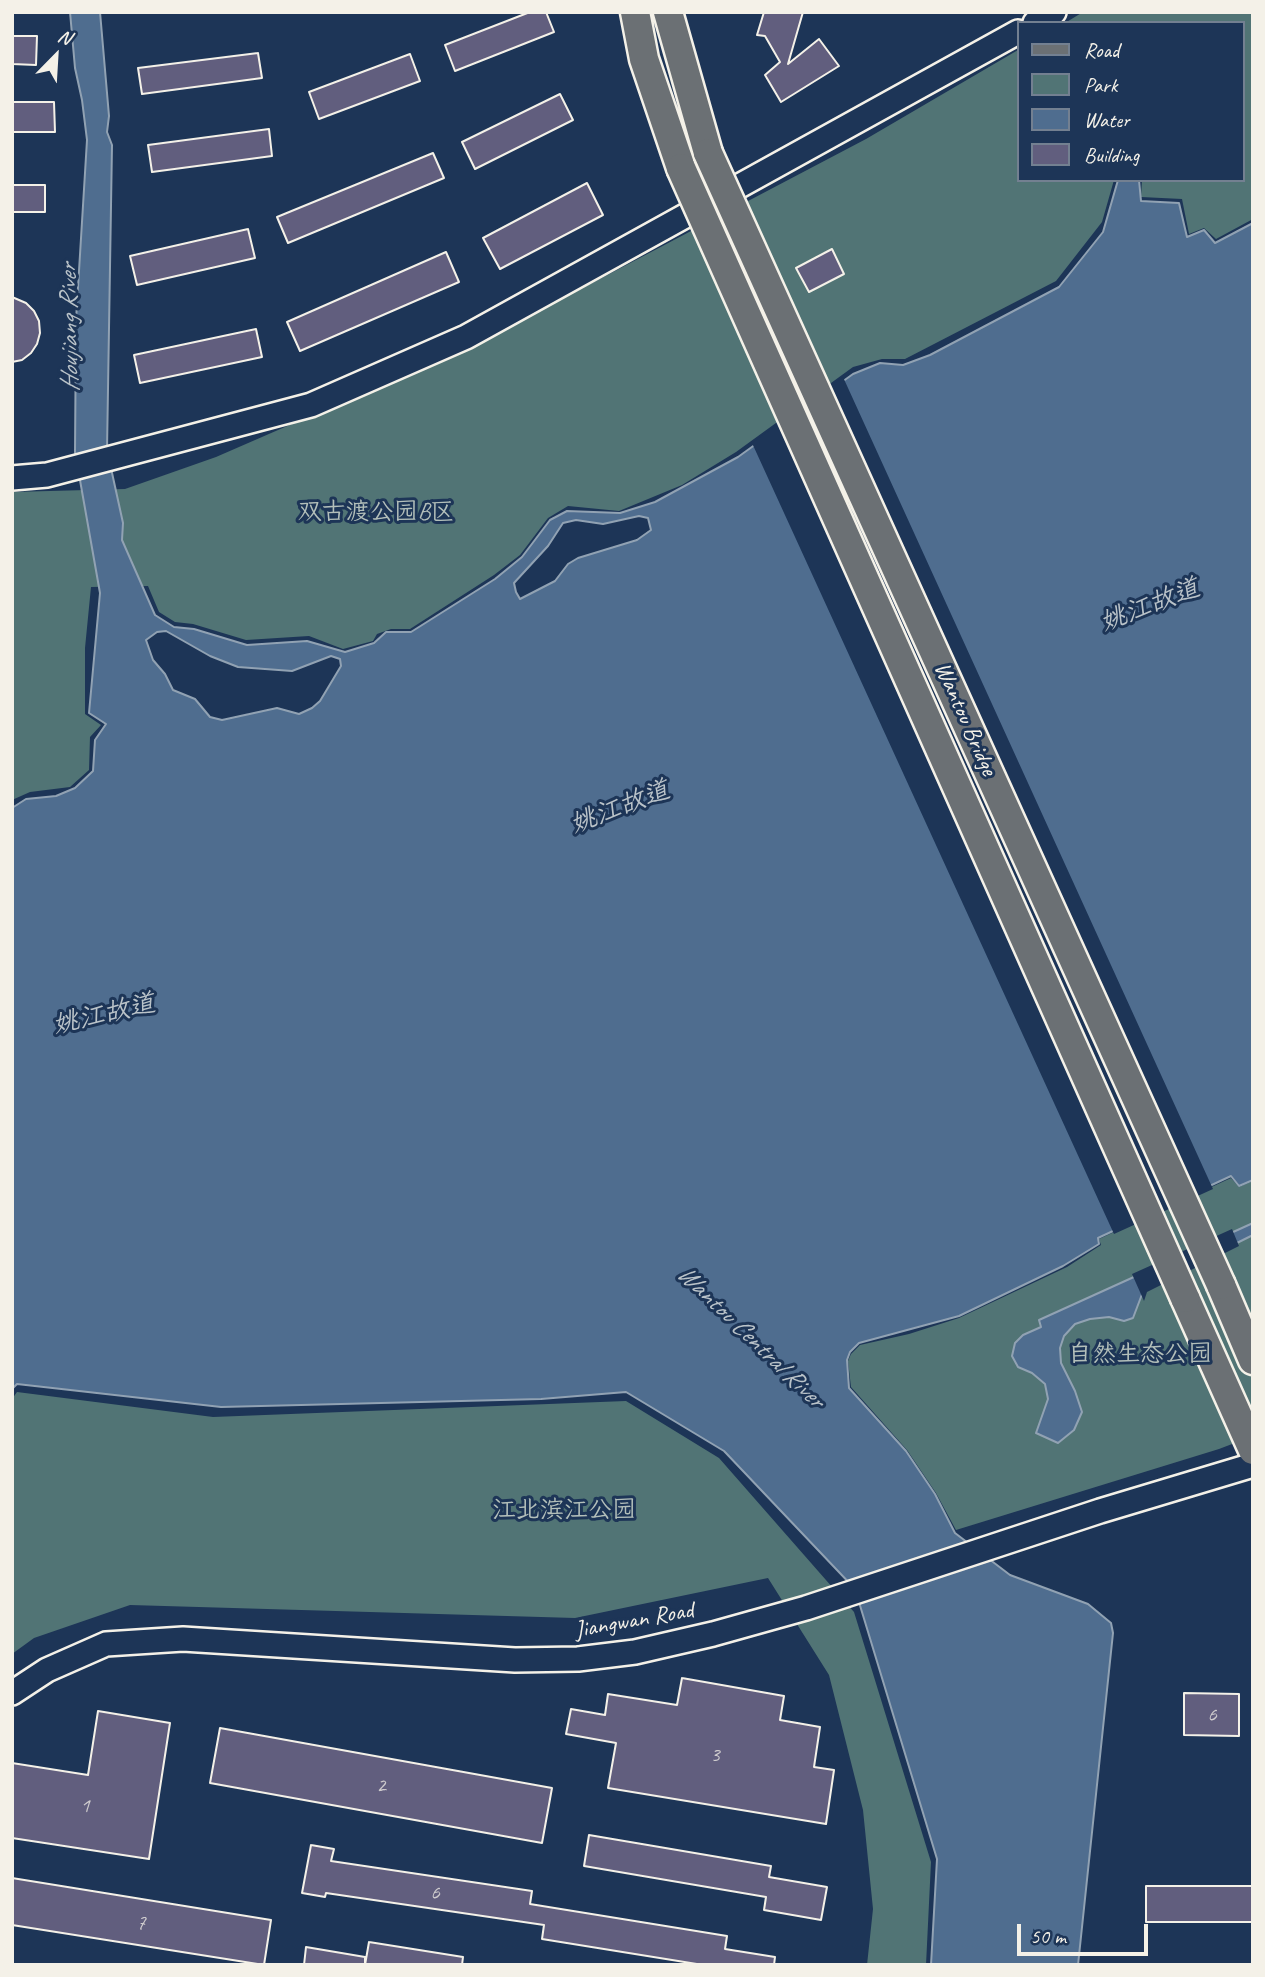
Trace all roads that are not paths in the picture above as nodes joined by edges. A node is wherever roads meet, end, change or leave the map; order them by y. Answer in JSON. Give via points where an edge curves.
{"nodes":[{"id":1,"x":635,"y":12,"type":"edge"},
{"id":2,"x":668,"y":12,"type":"edge"},
{"id":3,"x":1054,"y":12,"type":"edge"},
{"id":4,"x":1038,"y":21,"type":"edge"},
{"id":5,"x":1016,"y":33,"type":"edge"},
{"id":6,"x":12,"y":478,"type":"edge"},
{"id":7,"x":1253,"y":1360,"type":"edge"},
{"id":8,"x":1253,"y":1450,"type":"edge"},
{"id":9,"x":1253,"y":1465,"type":"edge"},
{"id":10,"x":12,"y":1693,"type":"edge"}],
"edges":[{"from":1,"to":8,"type":"main road","name":"Wantou Bridge","bridge":true,"via":[[644,59],[681,168]]},
{"from":2,"to":7,"type":"main road","name":"Wantou Bridge","bridge":true,"via":[[708,153]]},
{"from":3,"to":4,"type":"street"},
{"from":5,"to":6,"type":"street","via":[[466,337],[311,405],[47,475]]},
{"from":9,"to":10,"type":"street","name":"Jiangwan Road","via":[[806,1608],[635,1652],[578,1660],[458,1658],[183,1639],[106,1644],[47,1670]]}]}
